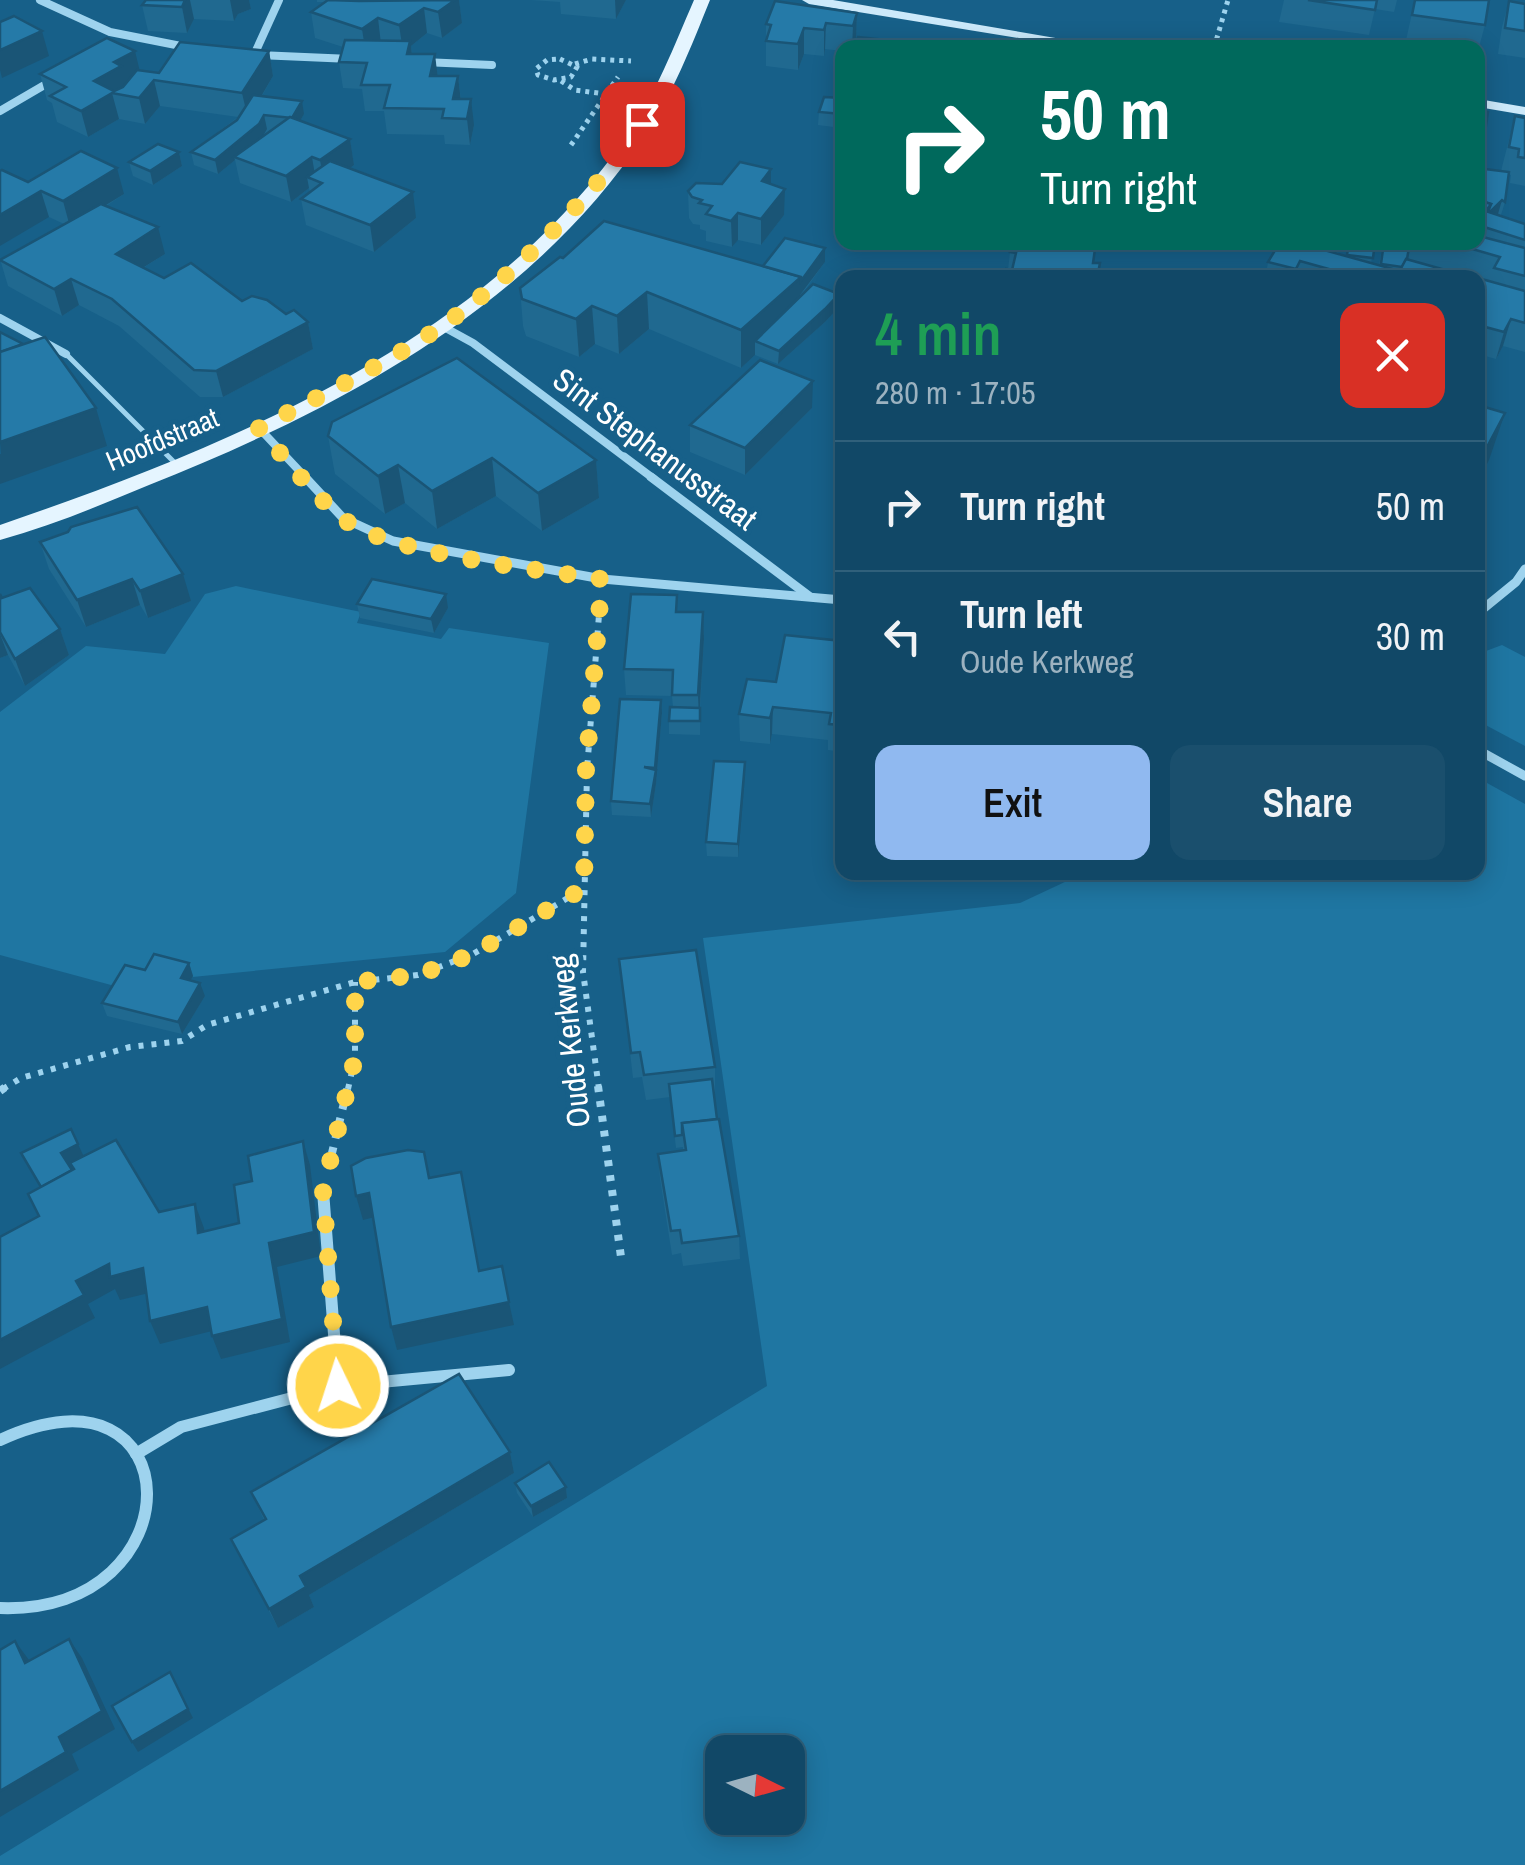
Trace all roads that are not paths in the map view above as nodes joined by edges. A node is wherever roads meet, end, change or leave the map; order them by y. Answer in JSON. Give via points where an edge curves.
{"nodes":[{"id":1,"x":40,"y":0,"type":"edge"},
{"id":2,"x":279,"y":0,"type":"edge"},
{"id":3,"x":702,"y":0,"type":"edge"},
{"id":4,"x":809,"y":0,"type":"edge"},
{"id":5,"x":123,"y":40,"type":"junction"},
{"id":6,"x":1058,"y":40,"type":"edge"},
{"id":7,"x":108,"y":48,"type":"edge"},
{"id":8,"x":199,"y":49,"type":"edge"},
{"id":9,"x":236,"y":53,"type":"edge"},
{"id":10,"x":254,"y":55,"type":"junction"},
{"id":11,"x":353,"y":59,"type":"edge"},
{"id":12,"x":413,"y":62,"type":"edge"},
{"id":13,"x":492,"y":65,"type":"dead end"},
{"id":14,"x":62,"y":75,"type":"edge"},
{"id":15,"x":1485,"y":105,"type":"edge"},
{"id":16,"x":1525,"y":110,"type":"edge"},
{"id":17,"x":0,"y":111,"type":"edge"},
{"id":18,"x":0,"y":318,"type":"edge"},
{"id":19,"x":442,"y":326,"type":"junction"},
{"id":20,"x":66,"y":354,"type":"joint"},
{"id":21,"x":259,"y":428,"type":"junction"},
{"id":22,"x":176,"y":464,"type":"junction"},
{"id":23,"x":0,"y":533,"type":"edge"},
{"id":24,"x":1525,"y":569,"type":"edge"},
{"id":25,"x":810,"y":596,"type":"junction"},
{"id":26,"x":835,"y":599,"type":"edge"},
{"id":27,"x":1485,"y":606,"type":"edge"},
{"id":28,"x":1485,"y":754,"type":"edge"},
{"id":29,"x":1525,"y":776,"type":"edge"},
{"id":30,"x":323,"y":1191,"type":"road end"},
{"id":31,"x":509,"y":1370,"type":"dead end"},
{"id":32,"x":338,"y":1386,"type":"junction"},
{"id":33,"x":0,"y":1440,"type":"edge"},
{"id":34,"x":136,"y":1454,"type":"junction"},
{"id":35,"x":0,"y":1608,"type":"edge"}],
"edges":[{"from":1,"to":5,"type":"street"},
{"from":2,"to":10,"type":"street"},
{"from":3,"to":19,"type":"main road","name":"Hoofdstraat","via":[[662,94],[623,154],[545,236]]},
{"from":4,"to":6,"type":"main road"},
{"from":5,"to":7,"type":"street"},
{"from":5,"to":8,"type":"street"},
{"from":9,"to":10,"type":"street"},
{"from":10,"to":11,"type":"street"},
{"from":12,"to":13,"type":"street"},
{"from":14,"to":17,"type":"street"},
{"from":15,"to":16,"type":"main road"},
{"from":18,"to":20,"type":"street"},
{"from":19,"to":21,"type":"main road","name":"Hoofdstraat"},
{"from":19,"to":25,"type":"street","name":"Sint Stephanusstraat"},
{"from":20,"to":22,"type":"lane"},
{"from":21,"to":22,"type":"main road","name":"Hoofdstraat"},
{"from":21,"to":25,"type":"street","via":[[343,518],[368,532],[482,560],[602,579]]},
{"from":22,"to":23,"type":"main road","name":"Hoofdstraat"},
{"from":24,"to":27,"type":"street"},
{"from":25,"to":26,"type":"street","name":"Sint Stephanusstraat"},
{"from":28,"to":29,"type":"street"},
{"from":30,"to":32,"type":"street"},
{"from":31,"to":32,"type":"street"},
{"from":32,"to":34,"type":"street","via":[[180,1427]]},
{"from":33,"to":34,"type":"street","via":[[67,1418],[100,1424]]},
{"from":34,"to":35,"type":"street","via":[[145,1467],[149,1502],[135,1546],[110,1577],[58,1606]]}]}
